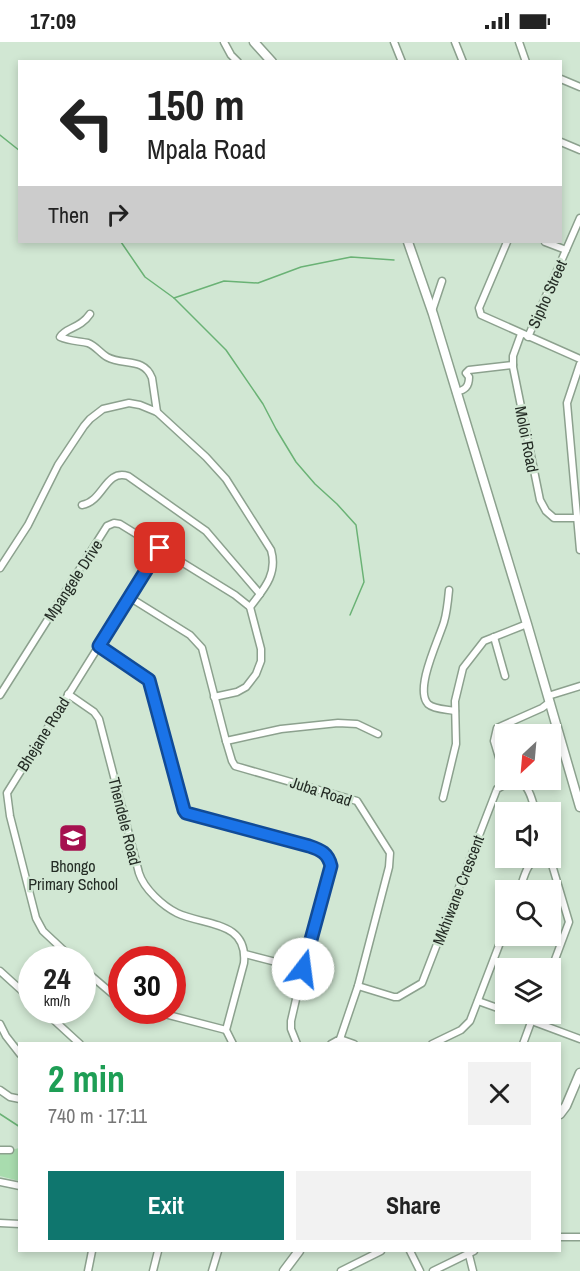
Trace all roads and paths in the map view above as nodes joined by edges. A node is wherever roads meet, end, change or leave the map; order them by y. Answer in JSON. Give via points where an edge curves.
{"nodes":[{"id":1,"x":224,"y":42,"type":"edge"},
{"id":2,"x":255,"y":42,"type":"edge"},
{"id":3,"x":394,"y":42,"type":"edge"},
{"id":4,"x":455,"y":42,"type":"edge"},
{"id":5,"x":519,"y":42,"type":"edge"},
{"id":6,"x":236,"y":60,"type":"edge"},
{"id":7,"x":270,"y":60,"type":"edge"},
{"id":8,"x":401,"y":60,"type":"edge"},
{"id":9,"x":462,"y":60,"type":"edge"},
{"id":10,"x":525,"y":60,"type":"edge"},
{"id":11,"x":562,"y":79,"type":"edge"},
{"id":12,"x":580,"y":87,"type":"edge"},
{"id":13,"x":562,"y":142,"type":"edge"},
{"id":14,"x":580,"y":150,"type":"edge"},
{"id":15,"x":580,"y":218,"type":"edge"},
{"id":16,"x":408,"y":243,"type":"edge"},
{"id":17,"x":507,"y":243,"type":"edge"},
{"id":18,"x":548,"y":243,"type":"edge"},
{"id":19,"x":566,"y":250,"type":"junction"},
{"id":20,"x":442,"y":281,"type":"dead end"},
{"id":21,"x":432,"y":312,"type":"junction"},
{"id":22,"x":90,"y":314,"type":"dead end"},
{"id":23,"x":525,"y":336,"type":"junction"},
{"id":24,"x":580,"y":359,"type":"edge"},
{"id":25,"x":580,"y":364,"type":"edge"},
{"id":26,"x":513,"y":365,"type":"junction"},
{"id":27,"x":456,"y":392,"type":"junction"},
{"id":28,"x":157,"y":412,"type":"junction"},
{"id":29,"x":81,"y":506,"type":"dead end"},
{"id":30,"x":577,"y":518,"type":"junction"},
{"id":31,"x":160,"y":548,"type":"junction"},
{"id":32,"x":580,"y":550,"type":"edge"},
{"id":33,"x":0,"y":568,"type":"edge"},
{"id":34,"x":449,"y":590,"type":"dead end"},
{"id":35,"x":260,"y":594,"type":"junction"},
{"id":36,"x":129,"y":597,"type":"junction"},
{"id":37,"x":250,"y":607,"type":"junction"},
{"id":38,"x":527,"y":624,"type":"junction"},
{"id":39,"x":494,"y":637,"type":"junction"},
{"id":40,"x":99,"y":646,"type":"junction"},
{"id":41,"x":505,"y":676,"type":"dead end"},
{"id":42,"x":580,"y":686,"type":"edge"},
{"id":43,"x":68,"y":694,"type":"junction"},
{"id":44,"x":0,"y":695,"type":"edge"},
{"id":45,"x":214,"y":697,"type":"junction"},
{"id":46,"x":549,"y":699,"type":"junction"},
{"id":47,"x":455,"y":711,"type":"junction"},
{"id":48,"x":506,"y":724,"type":"edge"},
{"id":49,"x":378,"y":734,"type":"dead end"},
{"id":50,"x":226,"y":741,"type":"junction"},
{"id":51,"x":496,"y":790,"type":"edge"},
{"id":52,"x":443,"y":798,"type":"dead end"},
{"id":53,"x":580,"y":807,"type":"edge"},
{"id":54,"x":553,"y":868,"type":"edge"},
{"id":55,"x":59,"y":946,"type":"edge"},
{"id":56,"x":499,"y":946,"type":"edge"},
{"id":57,"x":245,"y":954,"type":"junction"},
{"id":58,"x":556,"y":958,"type":"edge"},
{"id":59,"x":303,"y":969,"type":"junction"},
{"id":60,"x":0,"y":971,"type":"edge"},
{"id":61,"x":96,"y":980,"type":"edge"},
{"id":62,"x":358,"y":986,"type":"junction"},
{"id":63,"x":18,"y":987,"type":"edge"},
{"id":64,"x":108,"y":990,"type":"edge"},
{"id":65,"x":478,"y":1001,"type":"junction"},
{"id":66,"x":495,"y":1007,"type":"edge"},
{"id":67,"x":186,"y":1020,"type":"edge"},
{"id":68,"x":0,"y":1024,"type":"edge"},
{"id":69,"x":58,"y":1024,"type":"edge"},
{"id":70,"x":531,"y":1024,"type":"edge"},
{"id":71,"x":546,"y":1024,"type":"edge"},
{"id":72,"x":225,"y":1030,"type":"junction"},
{"id":73,"x":580,"y":1039,"type":"edge"},
{"id":74,"x":340,"y":1040,"type":"junction"},
{"id":75,"x":78,"y":1042,"type":"edge"},
{"id":76,"x":232,"y":1042,"type":"edge"},
{"id":77,"x":296,"y":1042,"type":"edge"},
{"id":78,"x":336,"y":1042,"type":"edge"},
{"id":79,"x":347,"y":1042,"type":"edge"},
{"id":80,"x":436,"y":1042,"type":"edge"},
{"id":81,"x":524,"y":1042,"type":"edge"},
{"id":82,"x":18,"y":1051,"type":"edge"},
{"id":83,"x":580,"y":1073,"type":"edge"},
{"id":84,"x":0,"y":1090,"type":"edge"},
{"id":85,"x":18,"y":1099,"type":"edge"},
{"id":86,"x":561,"y":1113,"type":"edge"},
{"id":87,"x":0,"y":1150,"type":"edge"},
{"id":88,"x":10,"y":1150,"type":"dead end"},
{"id":89,"x":0,"y":1182,"type":"edge"},
{"id":90,"x":18,"y":1186,"type":"edge"},
{"id":91,"x":0,"y":1223,"type":"edge"},
{"id":92,"x":18,"y":1224,"type":"edge"},
{"id":93,"x":561,"y":1237,"type":"edge"},
{"id":94,"x":580,"y":1237,"type":"edge"},
{"id":95,"x":92,"y":1252,"type":"edge"},
{"id":96,"x":158,"y":1252,"type":"edge"},
{"id":97,"x":218,"y":1252,"type":"edge"},
{"id":98,"x":298,"y":1252,"type":"edge"},
{"id":99,"x":379,"y":1252,"type":"edge"},
{"id":100,"x":410,"y":1252,"type":"edge"},
{"id":101,"x":471,"y":1252,"type":"edge"},
{"id":102,"x":88,"y":1271,"type":"edge"},
{"id":103,"x":153,"y":1271,"type":"edge"},
{"id":104,"x":212,"y":1271,"type":"edge"},
{"id":105,"x":284,"y":1271,"type":"edge"},
{"id":106,"x":341,"y":1271,"type":"edge"},
{"id":107,"x":420,"y":1271,"type":"edge"},
{"id":108,"x":434,"y":1271,"type":"edge"},
{"id":109,"x":473,"y":1271,"type":"edge"}],
"edges":[{"from":1,"to":6,"type":"street"},
{"from":2,"to":7,"type":"street"},
{"from":3,"to":8,"type":"street"},
{"from":4,"to":9,"type":"street"},
{"from":5,"to":10,"type":"street"},
{"from":11,"to":12,"type":"street"},
{"from":13,"to":14,"type":"street"},
{"from":15,"to":19,"type":"street","name":"Sipho Street"},
{"from":16,"to":21,"type":"street"},
{"from":17,"to":23,"type":"street","via":[[479,312]]},
{"from":18,"to":19,"type":"street"},
{"from":19,"to":23,"type":"street","name":"Sipho Street"},
{"from":20,"to":21,"type":"street"},
{"from":21,"to":27,"type":"street"},
{"from":22,"to":28,"type":"street","via":[[60,337],[91,344],[108,357],[146,369],[152,378]]},
{"from":23,"to":24,"type":"street"},
{"from":23,"to":26,"type":"street","name":"Moloi Road","via":[[513,356]]},
{"from":25,"to":30,"type":"street","via":[[567,403]]},
{"from":26,"to":27,"type":"street","via":[[469,370],[469,384]]},
{"from":26,"to":30,"type":"street","name":"Moloi Road","via":[[540,500],[554,518]]},
{"from":27,"to":38,"type":"street"},
{"from":28,"to":33,"type":"street","via":[[129,403],[103,409],[90,418],[58,465],[28,525]]},
{"from":28,"to":35,"type":"street","via":[[226,479],[272,550],[274,569]]},
{"from":29,"to":35,"type":"street","via":[[93,501],[115,475],[128,476],[206,531]]},
{"from":30,"to":32,"type":"street"},
{"from":31,"to":36,"type":"street","name":"Bhejane Road"},
{"from":31,"to":37,"type":"street","name":"Mpangele Drive"},
{"from":31,"to":44,"type":"street","name":"Mpangele Drive","via":[[120,524],[107,526]]},
{"from":34,"to":47,"type":"street","via":[[424,694],[432,706]]},
{"from":35,"to":37,"type":"street"},
{"from":36,"to":40,"type":"street","name":"Bhejane Road"},
{"from":36,"to":45,"type":"street","name":"Juba Road","via":[[197,640]]},
{"from":37,"to":45,"type":"street","via":[[262,654],[256,674],[241,690]]},
{"from":38,"to":39,"type":"street"},
{"from":38,"to":46,"type":"street"},
{"from":39,"to":41,"type":"street"},
{"from":39,"to":47,"type":"street","via":[[484,640],[463,668]]},
{"from":40,"to":43,"type":"street","name":"Bhejane Road"},
{"from":40,"to":59,"type":"street","via":[[149,680],[186,813],[309,846],[327,855],[331,866]]},
{"from":42,"to":46,"type":"street"},
{"from":43,"to":55,"type":"street","name":"Bhejane Road","via":[[6,798],[36,918]]},
{"from":43,"to":57,"type":"street","name":"Thendele Road","via":[[99,719],[144,884],[175,912],[227,928],[235,934]]},
{"from":45,"to":50,"type":"street","name":"Juba Road"},
{"from":46,"to":48,"type":"street","via":[[542,708]]},
{"from":46,"to":53,"type":"street"},
{"from":47,"to":52,"type":"street","via":[[456,744]]},
{"from":49,"to":50,"type":"street","via":[[357,724],[338,723],[289,727]]},
{"from":50,"to":62,"type":"street","name":"Juba Road","via":[[232,761],[241,768],[357,801],[387,846],[389,867]]},
{"from":51,"to":62,"type":"street","name":"Mkhiwane Crescent","via":[[422,983],[394,998]]},
{"from":54,"to":58,"type":"street","via":[[569,922]]},
{"from":56,"to":65,"type":"street"},
{"from":57,"to":59,"type":"street"},
{"from":57,"to":72,"type":"street"},
{"from":59,"to":77,"type":"street","via":[[291,1026]]},
{"from":60,"to":63,"type":"street"},
{"from":61,"to":64,"type":"street"},
{"from":62,"to":74,"type":"street","name":"Juba Road"},
{"from":65,"to":66,"type":"street"},
{"from":65,"to":80,"type":"street","via":[[465,1027]]},
{"from":67,"to":72,"type":"street"},
{"from":68,"to":82,"type":"street"},
{"from":69,"to":75,"type":"street"},
{"from":70,"to":81,"type":"street"},
{"from":71,"to":73,"type":"street"},
{"from":72,"to":76,"type":"street"},
{"from":74,"to":78,"type":"street"},
{"from":74,"to":79,"type":"street"},
{"from":83,"to":86,"type":"street"},
{"from":84,"to":85,"type":"street"},
{"from":87,"to":88,"type":"street"},
{"from":89,"to":90,"type":"street"},
{"from":91,"to":92,"type":"street"},
{"from":93,"to":94,"type":"street"},
{"from":95,"to":102,"type":"street"},
{"from":96,"to":103,"type":"street"},
{"from":97,"to":104,"type":"street"},
{"from":98,"to":105,"type":"street"},
{"from":99,"to":106,"type":"street"},
{"from":100,"to":107,"type":"street"},
{"from":101,"to":108,"type":"street"},
{"from":101,"to":109,"type":"street"}]}
